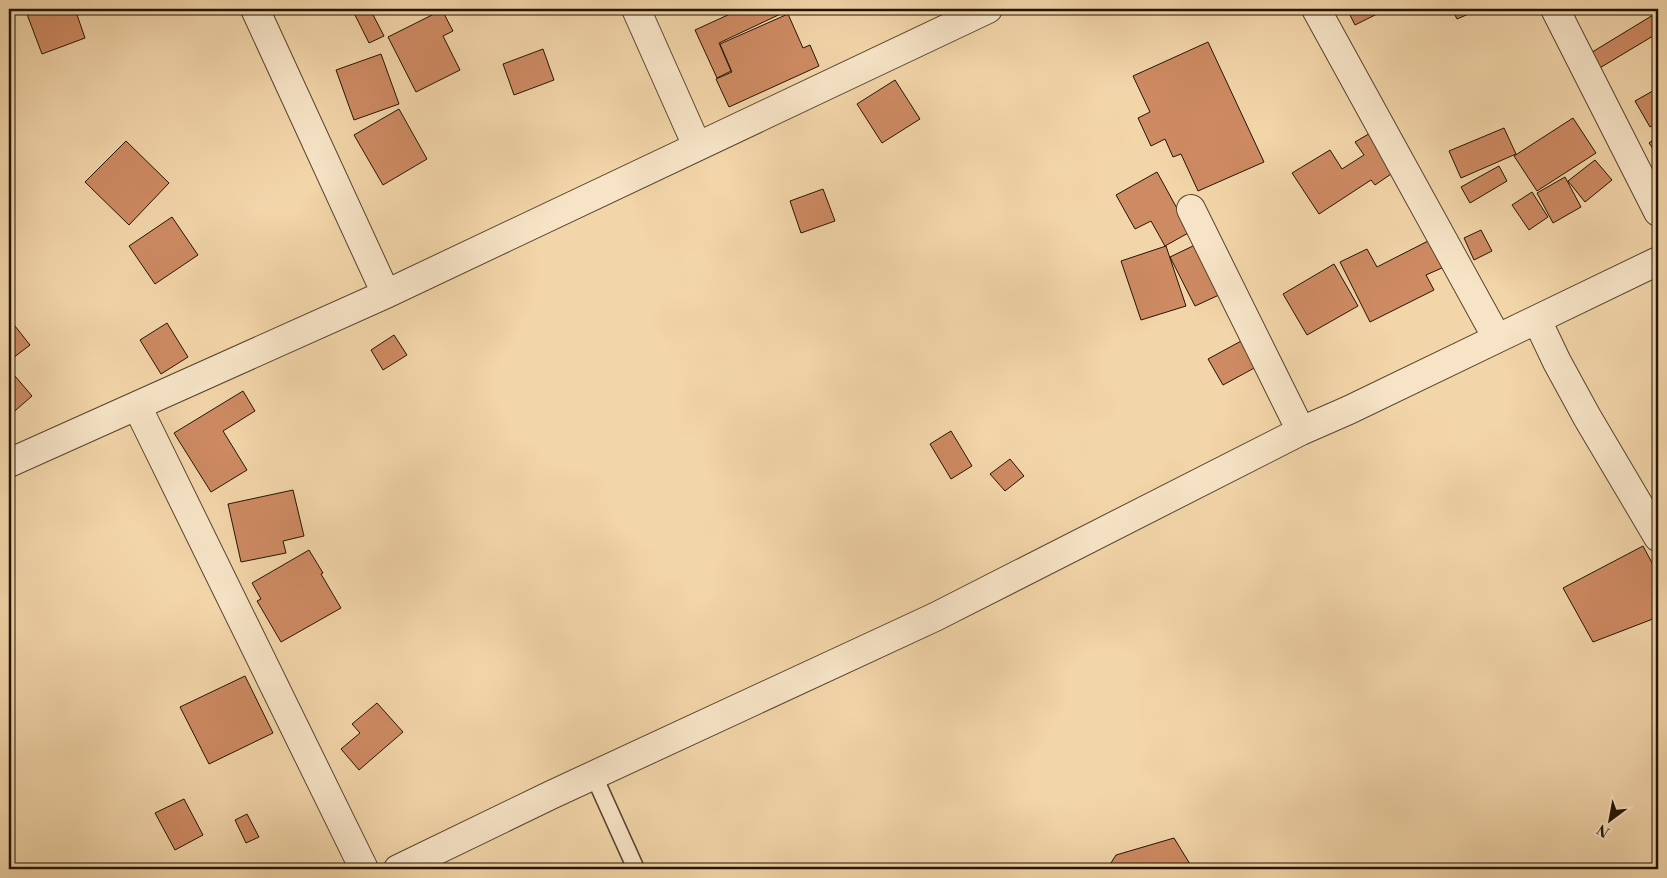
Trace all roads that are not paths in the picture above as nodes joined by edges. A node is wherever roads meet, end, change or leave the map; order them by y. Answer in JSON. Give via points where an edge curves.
{"nodes":[{"id":1,"x":255,"y":9,"type":"edge"},
{"id":2,"x":636,"y":9,"type":"edge"},
{"id":3,"x":988,"y":9,"type":"edge"},
{"id":4,"x":1316,"y":9,"type":"edge"},
{"id":5,"x":1555,"y":9,"type":"edge"},
{"id":6,"x":697,"y":146,"type":"junction"},
{"id":7,"x":1190,"y":209,"type":"dead end"},
{"id":8,"x":1658,"y":212,"type":"edge"},
{"id":9,"x":1658,"y":261,"type":"edge"},
{"id":10,"x":386,"y":294,"type":"junction"},
{"id":11,"x":1537,"y":320,"type":"junction"},
{"id":12,"x":1497,"y":338,"type":"junction"},
{"id":13,"x":137,"y":406,"type":"junction"},
{"id":14,"x":1302,"y":431,"type":"junction"},
{"id":15,"x":9,"y":463,"type":"edge"},
{"id":16,"x":1658,"y":537,"type":"edge"},
{"id":17,"x":594,"y":776,"type":"junction"},
{"id":18,"x":364,"y":869,"type":"edge"},
{"id":19,"x":398,"y":869,"type":"edge"},
{"id":20,"x":636,"y":869,"type":"edge"}],
"edges":[{"from":1,"to":10,"type":"street"},
{"from":2,"to":6,"type":"street"},
{"from":3,"to":6,"type":"street"},
{"from":4,"to":12,"type":"street"},
{"from":5,"to":8,"type":"street"},
{"from":6,"to":10,"type":"street"},
{"from":7,"to":14,"type":"street"},
{"from":9,"to":11,"type":"street"},
{"from":10,"to":13,"type":"street"},
{"from":11,"to":12,"type":"street"},
{"from":11,"to":16,"type":"street","via":[[1587,417]]},
{"from":12,"to":14,"type":"street"},
{"from":13,"to":15,"type":"street"},
{"from":13,"to":18,"type":"street"},
{"from":14,"to":17,"type":"street","via":[[935,617]]},
{"from":17,"to":19,"type":"street"},
{"from":17,"to":20,"type":"lane"}]}
